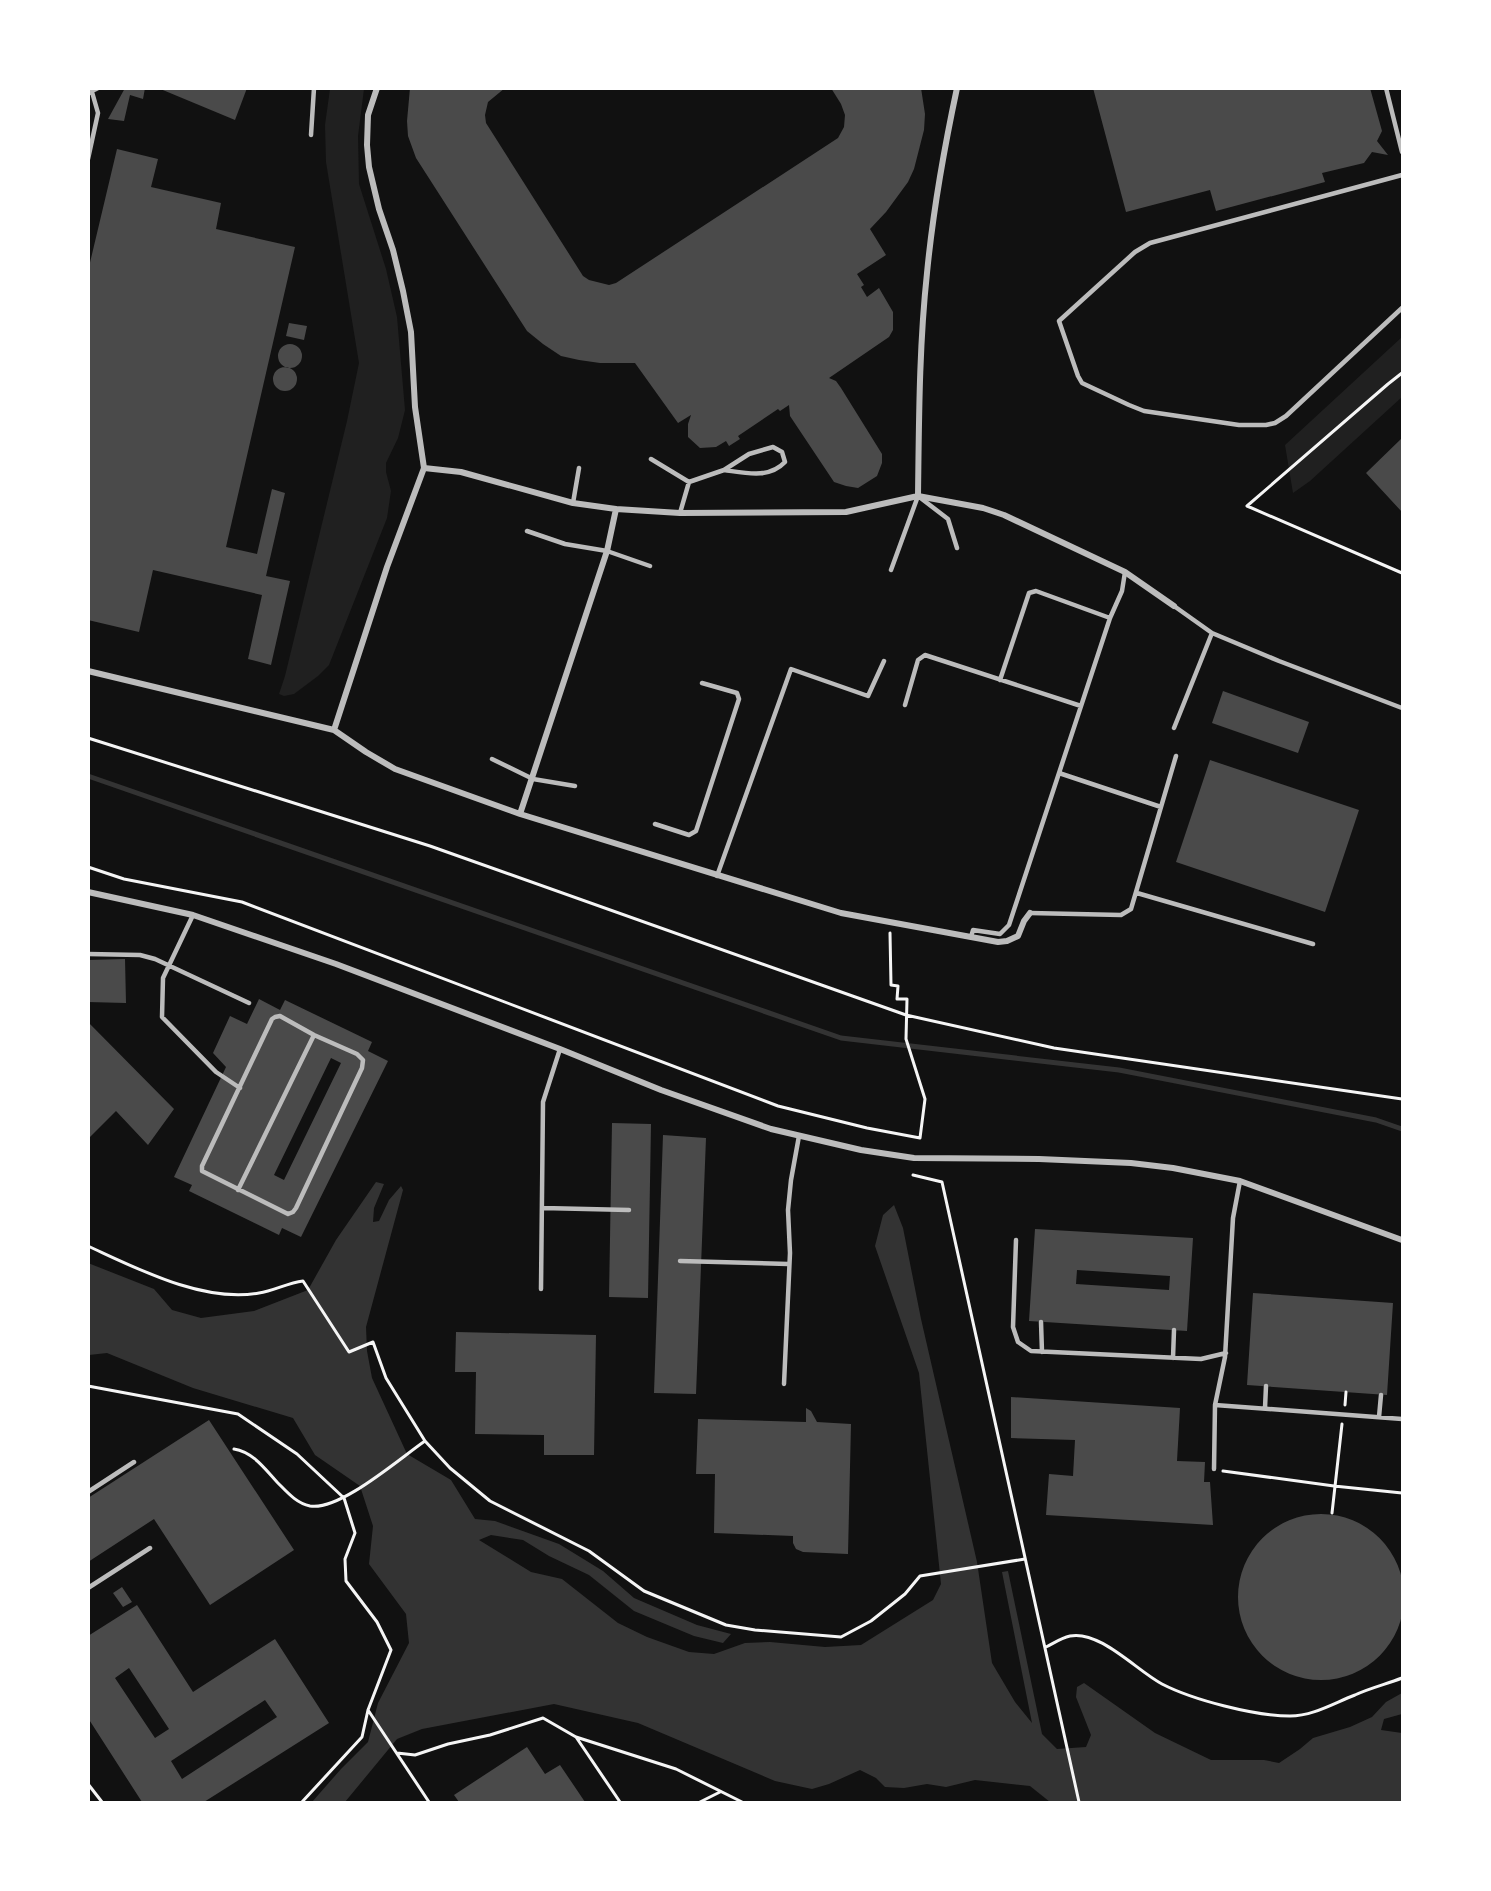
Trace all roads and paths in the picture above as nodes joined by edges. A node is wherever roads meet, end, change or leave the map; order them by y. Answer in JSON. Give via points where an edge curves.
{"nodes":[{"id":1,"x":98,"y":88,"type":"edge"},
{"id":2,"x":314,"y":88,"type":"edge"},
{"id":3,"x":377,"y":88,"type":"edge"},
{"id":4,"x":957,"y":88,"type":"edge"},
{"id":5,"x":1386,"y":88,"type":"edge"},
{"id":6,"x":90,"y":92,"type":"edge"},
{"id":7,"x":311,"y":135,"type":"dead end"},
{"id":8,"x":1402,"y":152,"type":"edge"},
{"id":9,"x":88,"y":159,"type":"edge"},
{"id":10,"x":1402,"y":175,"type":"edge"},
{"id":11,"x":1402,"y":308,"type":"edge"},
{"id":12,"x":1402,"y":373,"type":"edge"},
{"id":13,"x":651,"y":459,"type":"dead end"},
{"id":14,"x":424,"y":468,"type":"junction"},
{"id":15,"x":579,"y":468,"type":"dead end"},
{"id":16,"x":724,"y":470,"type":"junction"},
{"id":17,"x":689,"y":482,"type":"junction"},
{"id":18,"x":918,"y":496,"type":"junction"},
{"id":19,"x":573,"y":503,"type":"junction"},
{"id":20,"x":616,"y":509,"type":"junction"},
{"id":21,"x":680,"y":513,"type":"junction"},
{"id":22,"x":527,"y":531,"type":"dead end"},
{"id":23,"x":957,"y":548,"type":"dead end"},
{"id":24,"x":607,"y":551,"type":"junction"},
{"id":25,"x":650,"y":567,"type":"dead end"},
{"id":26,"x":891,"y":570,"type":"dead end"},
{"id":27,"x":1125,"y":572,"type":"junction"},
{"id":28,"x":1402,"y":573,"type":"edge"},
{"id":29,"x":1174,"y":606,"type":"joint"},
{"id":30,"x":1110,"y":618,"type":"junction"},
{"id":31,"x":1212,"y":633,"type":"junction"},
{"id":32,"x":884,"y":661,"type":"dead end"},
{"id":33,"x":88,"y":671,"type":"edge"},
{"id":34,"x":1000,"y":680,"type":"junction"},
{"id":35,"x":702,"y":683,"type":"dead end"},
{"id":36,"x":905,"y":705,"type":"dead end"},
{"id":37,"x":1080,"y":706,"type":"junction"},
{"id":38,"x":1402,"y":708,"type":"edge"},
{"id":39,"x":1174,"y":728,"type":"dead end"},
{"id":40,"x":334,"y":730,"type":"junction"},
{"id":41,"x":88,"y":738,"type":"edge"},
{"id":42,"x":1176,"y":756,"type":"dead end"},
{"id":43,"x":492,"y":759,"type":"dead end"},
{"id":44,"x":1059,"y":772,"type":"junction"},
{"id":45,"x":533,"y":778,"type":"junction"},
{"id":46,"x":575,"y":786,"type":"dead end"},
{"id":47,"x":1161,"y":807,"type":"junction"},
{"id":48,"x":520,"y":814,"type":"junction"},
{"id":49,"x":655,"y":824,"type":"dead end"},
{"id":50,"x":88,"y":867,"type":"edge"},
{"id":51,"x":717,"y":876,"type":"junction"},
{"id":52,"x":88,"y":892,"type":"edge"},
{"id":53,"x":1137,"y":893,"type":"junction"},
{"id":54,"x":1030,"y":913,"type":"joint"},
{"id":55,"x":193,"y":915,"type":"junction"},
{"id":56,"x":890,"y":922,"type":"junction"},
{"id":57,"x":971,"y":937,"type":"junction"},
{"id":58,"x":1313,"y":944,"type":"dead end"},
{"id":59,"x":88,"y":954,"type":"edge"},
{"id":60,"x":169,"y":965,"type":"junction"},
{"id":61,"x":249,"y":1003,"type":"dead end"},
{"id":62,"x":906,"y":1015,"type":"junction"},
{"id":63,"x":314,"y":1035,"type":"junction"},
{"id":64,"x":561,"y":1049,"type":"junction"},
{"id":65,"x":240,"y":1088,"type":"junction"},
{"id":66,"x":1402,"y":1099,"type":"edge"},
{"id":67,"x":799,"y":1136,"type":"junction"},
{"id":68,"x":913,"y":1175,"type":"dead end"},
{"id":69,"x":1240,"y":1181,"type":"junction"},
{"id":70,"x":238,"y":1190,"type":"junction"},
{"id":71,"x":543,"y":1208,"type":"junction"},
{"id":72,"x":629,"y":1210,"type":"dead end"},
{"id":73,"x":1016,"y":1240,"type":"dead end"},
{"id":74,"x":1402,"y":1240,"type":"edge"},
{"id":75,"x":88,"y":1246,"type":"edge"},
{"id":76,"x":680,"y":1261,"type":"dead end"},
{"id":77,"x":788,"y":1264,"type":"junction"},
{"id":78,"x":541,"y":1289,"type":"dead end"},
{"id":79,"x":1041,"y":1322,"type":"dead end"},
{"id":80,"x":1174,"y":1330,"type":"dead end"},
{"id":81,"x":1042,"y":1352,"type":"junction"},
{"id":82,"x":1226,"y":1353,"type":"junction"},
{"id":83,"x":1173,"y":1358,"type":"junction"},
{"id":84,"x":784,"y":1384,"type":"dead end"},
{"id":85,"x":88,"y":1386,"type":"edge"},
{"id":86,"x":1266,"y":1386,"type":"dead end"},
{"id":87,"x":1346,"y":1392,"type":"dead end"},
{"id":88,"x":1381,"y":1395,"type":"dead end"},
{"id":89,"x":1215,"y":1405,"type":"junction"},
{"id":90,"x":1264,"y":1408,"type":"junction"},
{"id":91,"x":1344,"y":1415,"type":"junction"},
{"id":92,"x":1379,"y":1417,"type":"junction"},
{"id":93,"x":1402,"y":1419,"type":"edge"},
{"id":94,"x":424,"y":1441,"type":"junction"},
{"id":95,"x":234,"y":1449,"type":"dead end"},
{"id":96,"x":134,"y":1462,"type":"dead end"},
{"id":97,"x":1214,"y":1469,"type":"joint"},
{"id":98,"x":1334,"y":1486,"type":"junction"},
{"id":99,"x":88,"y":1492,"type":"edge"},
{"id":100,"x":1402,"y":1493,"type":"edge"},
{"id":101,"x":344,"y":1498,"type":"junction"},
{"id":102,"x":1332,"y":1514,"type":"dead end"},
{"id":103,"x":150,"y":1548,"type":"dead end"},
{"id":104,"x":1025,"y":1559,"type":"junction"},
{"id":105,"x":88,"y":1588,"type":"edge"},
{"id":106,"x":1046,"y":1647,"type":"junction"},
{"id":107,"x":1402,"y":1678,"type":"edge"},
{"id":108,"x":368,"y":1710,"type":"junction"},
{"id":109,"x":576,"y":1737,"type":"junction"},
{"id":110,"x":397,"y":1753,"type":"junction"},
{"id":111,"x":88,"y":1784,"type":"edge"},
{"id":112,"x":720,"y":1792,"type":"junction"},
{"id":113,"x":102,"y":1803,"type":"edge"},
{"id":114,"x":302,"y":1803,"type":"edge"},
{"id":115,"x":429,"y":1803,"type":"edge"},
{"id":116,"x":620,"y":1803,"type":"edge"},
{"id":117,"x":700,"y":1803,"type":"edge"},
{"id":118,"x":742,"y":1803,"type":"edge"},
{"id":119,"x":1079,"y":1803,"type":"edge"}],
"edges":[{"from":1,"to":6,"type":"lane"},
{"from":2,"to":7,"type":"lane"},
{"from":3,"to":14,"type":"street","via":[[368,115],[369,167],[409,322]]},
{"from":4,"to":18,"type":"street","via":[[927,274],[919,386]]},
{"from":5,"to":8,"type":"lane"},
{"from":6,"to":9,"type":"lane","via":[[98,113]]},
{"from":10,"to":11,"type":"lane","via":[[1150,243],[1059,321],[1078,376],[1087,387],[1144,411],[1252,426],[1275,423],[1286,416]]},
{"from":12,"to":28,"type":"path","via":[[1247,506]]},
{"from":13,"to":17,"type":"lane"},
{"from":14,"to":19,"type":"street","via":[[461,472]]},
{"from":14,"to":40,"type":"street"},
{"from":15,"to":19,"type":"lane"},
{"from":16,"to":16,"type":"lane","via":[[749,454],[773,447],[782,452],[785,462],[777,470],[753,474]]},
{"from":16,"to":17,"type":"lane"},
{"from":17,"to":21,"type":"lane"},
{"from":18,"to":21,"type":"street","via":[[846,512]]},
{"from":18,"to":23,"type":"lane","via":[[948,519]]},
{"from":18,"to":26,"type":"lane"},
{"from":18,"to":27,"type":"street","via":[[1004,515]]},
{"from":19,"to":20,"type":"street"},
{"from":20,"to":21,"type":"street"},
{"from":20,"to":24,"type":"street"},
{"from":22,"to":24,"type":"lane","via":[[565,544]]},
{"from":24,"to":25,"type":"lane"},
{"from":24,"to":45,"type":"street"},
{"from":27,"to":29,"type":"street"},
{"from":27,"to":30,"type":"lane","via":[[1122,591]]},
{"from":29,"to":31,"type":"lane"},
{"from":30,"to":34,"type":"lane","via":[[1036,591],[1029,593]]},
{"from":30,"to":37,"type":"lane"},
{"from":31,"to":38,"type":"lane"},
{"from":31,"to":39,"type":"lane"},
{"from":32,"to":51,"type":"lane","via":[[868,696],[791,669]]},
{"from":33,"to":40,"type":"street"},
{"from":34,"to":36,"type":"lane","via":[[925,655],[918,660]]},
{"from":34,"to":37,"type":"lane"},
{"from":35,"to":49,"type":"lane","via":[[737,693],[739,699],[696,831],[689,835]]},
{"from":37,"to":44,"type":"lane"},
{"from":40,"to":48,"type":"street","via":[[395,769]]},
{"from":41,"to":62,"type":"path","via":[[430,846]]},
{"from":42,"to":47,"type":"lane"},
{"from":43,"to":45,"type":"lane"},
{"from":44,"to":47,"type":"lane"},
{"from":44,"to":57,"type":"lane","via":[[1009,924],[1000,934],[973,930]]},
{"from":45,"to":46,"type":"lane"},
{"from":45,"to":48,"type":"street"},
{"from":47,"to":53,"type":"lane"},
{"from":48,"to":51,"type":"street"},
{"from":50,"to":62,"type":"path","via":[[124,879],[242,903],[778,1107],[920,1138],[925,1099],[906,1039]]},
{"from":51,"to":56,"type":"street","via":[[841,913]]},
{"from":52,"to":55,"type":"street"},
{"from":53,"to":54,"type":"lane","via":[[1131,909],[1121,915]]},
{"from":53,"to":58,"type":"lane"},
{"from":54,"to":57,"type":"street","via":[[1018,936],[1007,941]]},
{"from":55,"to":60,"type":"lane"},
{"from":55,"to":64,"type":"street"},
{"from":56,"to":57,"type":"street"},
{"from":56,"to":62,"type":"path","via":[[891,985],[898,986],[897,999],[907,999]]},
{"from":59,"to":60,"type":"lane","via":[[140,954]]},
{"from":60,"to":61,"type":"lane"},
{"from":60,"to":65,"type":"lane","via":[[163,978],[162,1017],[216,1072]]},
{"from":62,"to":66,"type":"path","via":[[1054,1048]]},
{"from":63,"to":65,"type":"lane","via":[[280,1016],[272,1019]]},
{"from":63,"to":70,"type":"lane"},
{"from":63,"to":70,"type":"lane","via":[[363,1060],[296,1208],[288,1214]]},
{"from":64,"to":67,"type":"street","via":[[661,1090],[771,1130]]},
{"from":64,"to":71,"type":"lane","via":[[543,1102]]},
{"from":65,"to":70,"type":"lane","via":[[202,1166],[205,1173]]},
{"from":67,"to":69,"type":"street","via":[[915,1158],[1131,1163]]},
{"from":67,"to":77,"type":"lane","via":[[789,1191]]},
{"from":68,"to":104,"type":"path","via":[[942,1182]]},
{"from":69,"to":74,"type":"street"},
{"from":69,"to":82,"type":"lane","via":[[1233,1218]]},
{"from":71,"to":72,"type":"lane"},
{"from":71,"to":78,"type":"lane"},
{"from":73,"to":81,"type":"lane","via":[[1013,1327],[1018,1342],[1031,1351]]},
{"from":75,"to":94,"type":"path","via":[[198,1290],[259,1293],[303,1281],[349,1352],[373,1342],[386,1378]]},
{"from":76,"to":77,"type":"lane"},
{"from":77,"to":84,"type":"lane"},
{"from":79,"to":81,"type":"lane"},
{"from":80,"to":83,"type":"lane"},
{"from":81,"to":83,"type":"lane"},
{"from":82,"to":83,"type":"lane","via":[[1201,1359]]},
{"from":82,"to":89,"type":"lane"},
{"from":85,"to":101,"type":"path","via":[[238,1414],[297,1454]]},
{"from":86,"to":90,"type":"lane"},
{"from":87,"to":91,"type":"path"},
{"from":88,"to":92,"type":"lane"},
{"from":89,"to":90,"type":"lane"},
{"from":89,"to":97,"type":"lane"},
{"from":90,"to":91,"type":"lane"},
{"from":91,"to":92,"type":"lane"},
{"from":91,"to":98,"type":"path"},
{"from":92,"to":93,"type":"lane"},
{"from":94,"to":101,"type":"path"},
{"from":94,"to":104,"type":"path","via":[[490,1501],[589,1551],[644,1591],[726,1625],[841,1636],[871,1621],[905,1594],[920,1576]]},
{"from":95,"to":101,"type":"path","via":[[243,1450],[258,1462],[296,1500],[310,1506]]},
{"from":96,"to":99,"type":"lane"},
{"from":97,"to":98,"type":"path"},
{"from":98,"to":100,"type":"path"},
{"from":98,"to":102,"type":"path"},
{"from":101,"to":108,"type":"path","via":[[355,1533],[345,1559],[346,1581],[377,1622],[391,1650]]},
{"from":103,"to":105,"type":"lane"},
{"from":104,"to":106,"type":"path"},
{"from":106,"to":107,"type":"path","via":[[1073,1635],[1093,1640],[1163,1684],[1224,1705],[1292,1716],[1310,1713]]},
{"from":106,"to":119,"type":"path"},
{"from":108,"to":110,"type":"path"},
{"from":108,"to":114,"type":"path","via":[[362,1737]]},
{"from":109,"to":110,"type":"path","via":[[543,1718],[415,1755]]},
{"from":109,"to":112,"type":"path","via":[[676,1769]]},
{"from":109,"to":116,"type":"path"},
{"from":110,"to":115,"type":"path"},
{"from":111,"to":113,"type":"path"},
{"from":112,"to":117,"type":"path"},
{"from":112,"to":118,"type":"path"}]}
